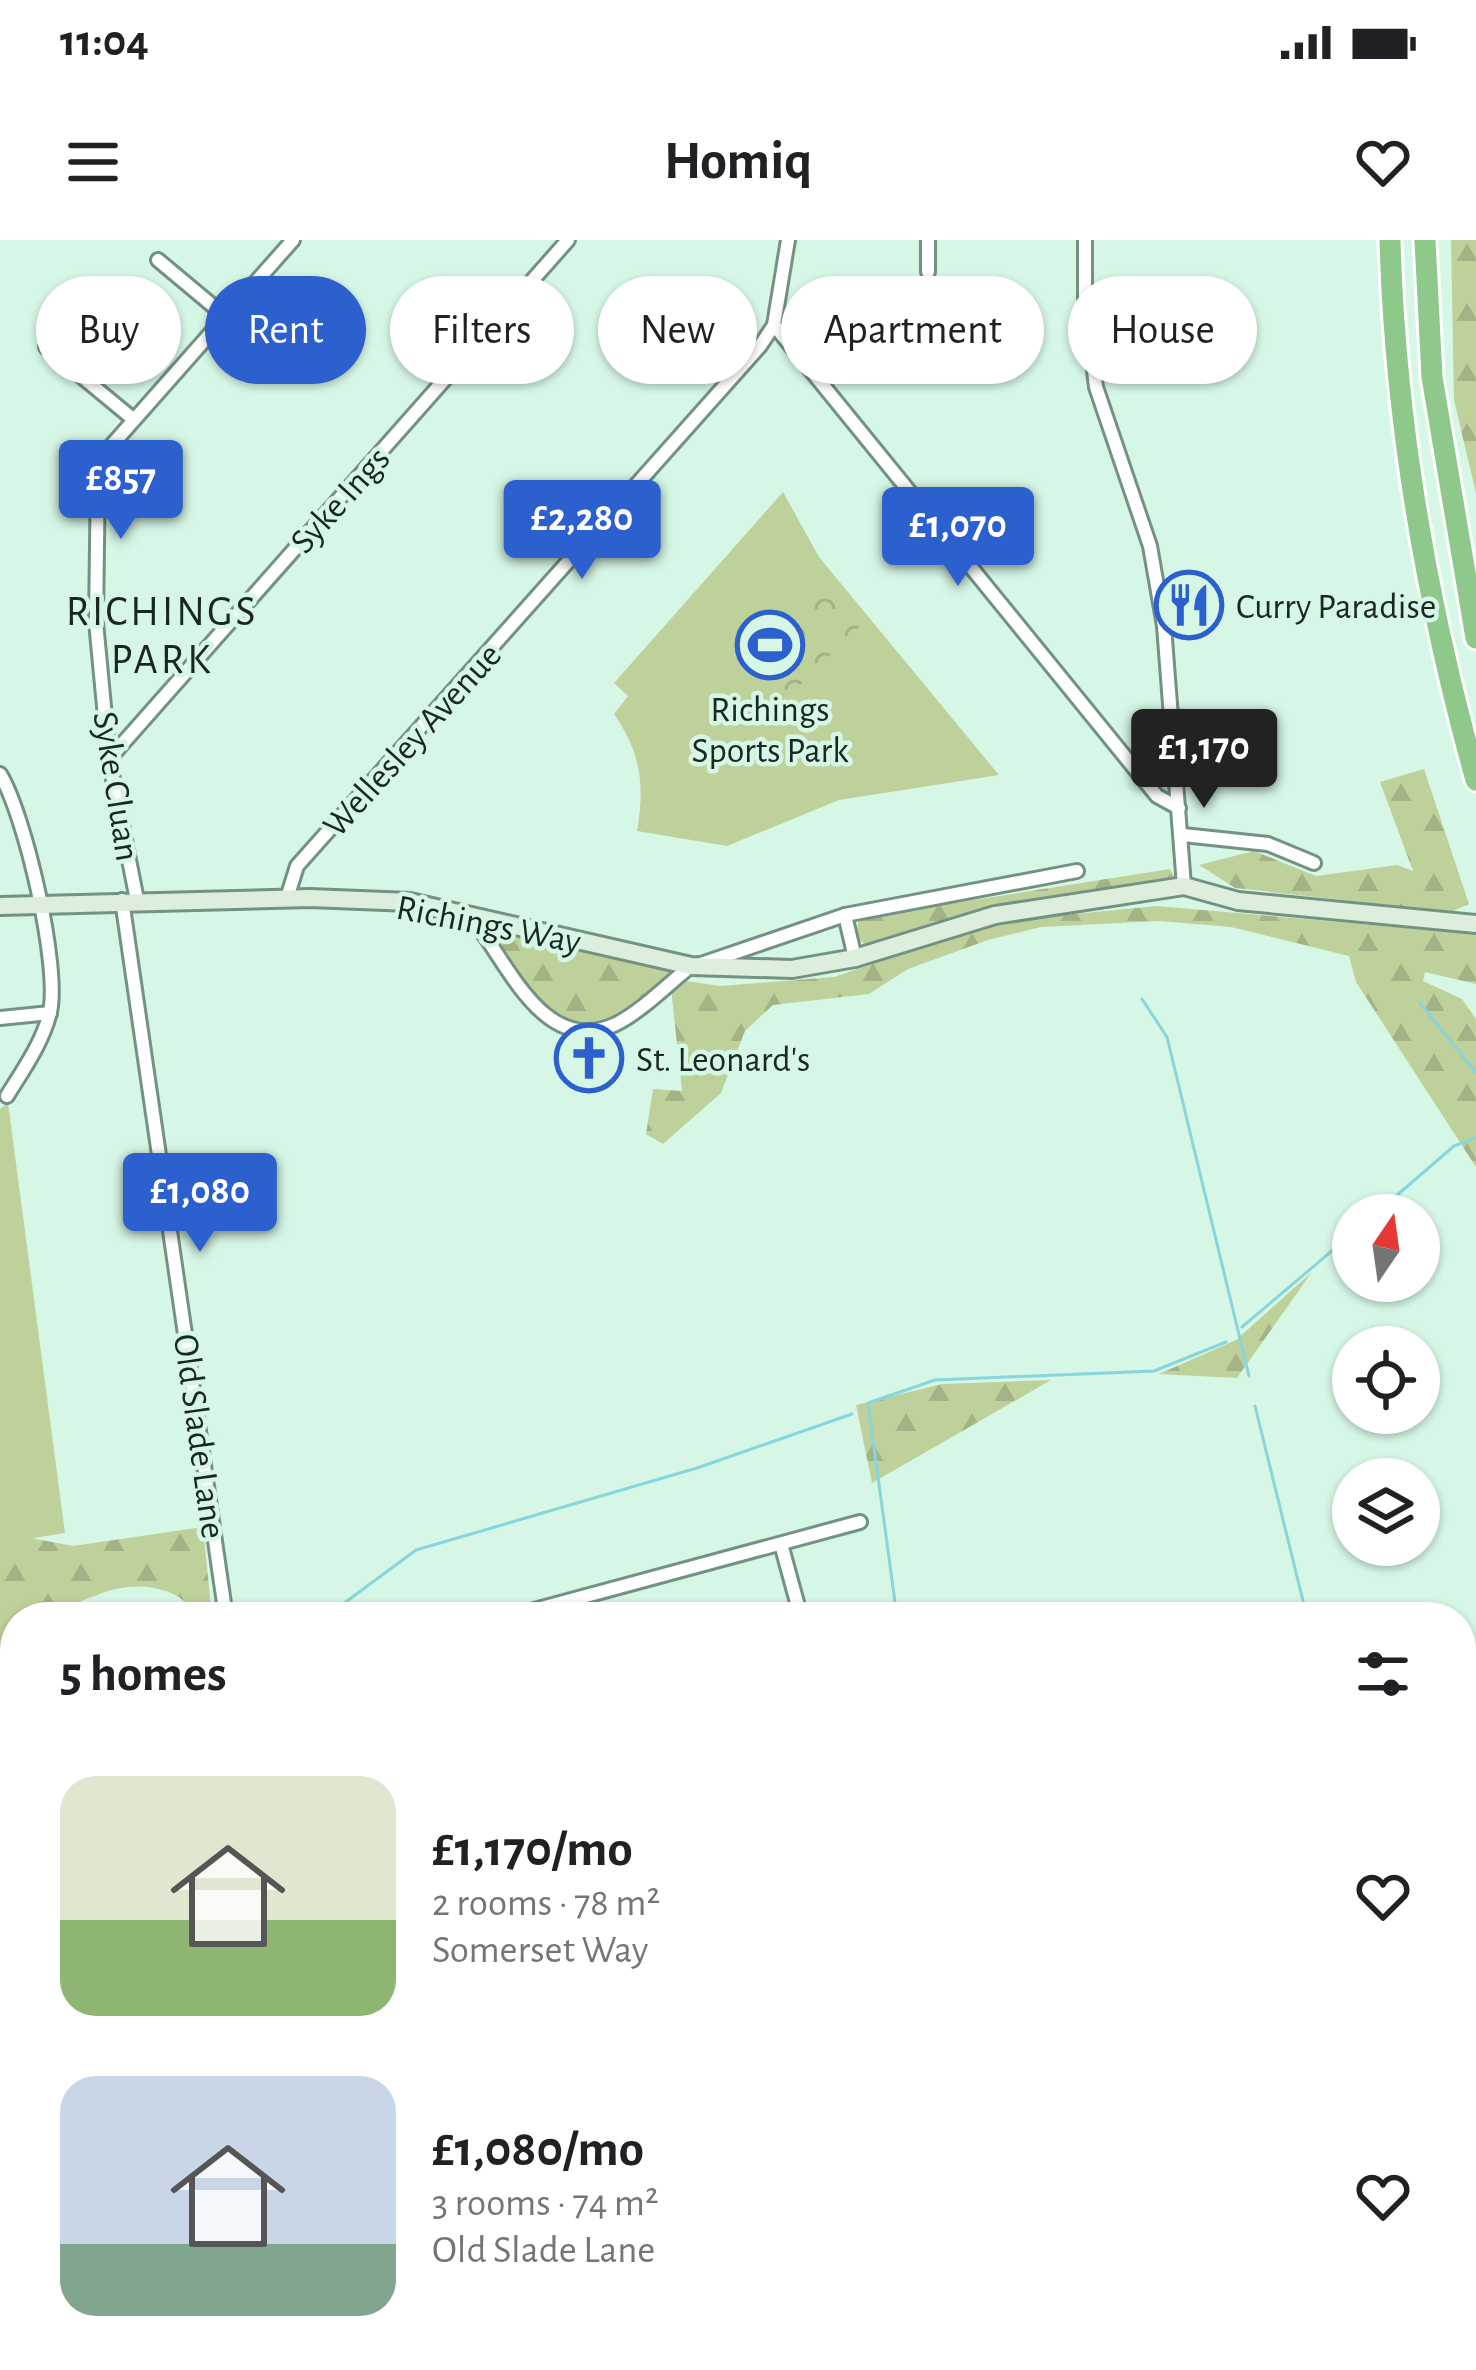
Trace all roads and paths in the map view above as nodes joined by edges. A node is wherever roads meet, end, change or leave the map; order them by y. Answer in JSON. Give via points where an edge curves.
{"nodes":[{"id":1,"x":293,"y":240,"type":"edge"},
{"id":2,"x":568,"y":240,"type":"edge"},
{"id":3,"x":788,"y":240,"type":"edge"},
{"id":4,"x":928,"y":240,"type":"edge"},
{"id":5,"x":1085,"y":240,"type":"edge"},
{"id":6,"x":1390,"y":240,"type":"edge"},
{"id":7,"x":1425,"y":240,"type":"edge"},
{"id":8,"x":158,"y":260,"type":"dead end"},
{"id":9,"x":928,"y":272,"type":"dead end"},
{"id":10,"x":261,"y":276,"type":"edge"},
{"id":11,"x":205,"y":299,"type":"edge"},
{"id":12,"x":774,"y":325,"type":"junction"},
{"id":13,"x":205,"y":338,"type":"edge"},
{"id":14,"x":91,"y":384,"type":"edge"},
{"id":15,"x":133,"y":419,"type":"junction"},
{"id":16,"x":1476,"y":638,"type":"edge"},
{"id":17,"x":109,"y":759,"type":"junction"},
{"id":18,"x":0,"y":774,"type":"edge"},
{"id":19,"x":1476,"y":780,"type":"edge"},
{"id":20,"x":1179,"y":808,"type":"junction"},
{"id":21,"x":1183,"y":835,"type":"junction"},
{"id":22,"x":1314,"y":862,"type":"dead end"},
{"id":23,"x":1077,"y":872,"type":"dead end"},
{"id":24,"x":1184,"y":886,"type":"junction"},
{"id":25,"x":287,"y":898,"type":"junction"},
{"id":26,"x":129,"y":900,"type":"junction"},
{"id":27,"x":39,"y":902,"type":"junction"},
{"id":28,"x":0,"y":906,"type":"edge"},
{"id":29,"x":845,"y":915,"type":"junction"},
{"id":30,"x":470,"y":916,"type":"junction"},
{"id":31,"x":1475,"y":924,"type":"edge"},
{"id":32,"x":855,"y":958,"type":"junction"},
{"id":33,"x":693,"y":966,"type":"junction"},
{"id":34,"x":50,"y":1013,"type":"junction"},
{"id":35,"x":0,"y":1018,"type":"edge"},
{"id":36,"x":7,"y":1096,"type":"dead end"},
{"id":37,"x":860,"y":1522,"type":"dead end"},
{"id":38,"x":782,"y":1544,"type":"junction"},
{"id":39,"x":224,"y":1602,"type":"edge"},
{"id":40,"x":564,"y":1602,"type":"edge"},
{"id":41,"x":797,"y":1602,"type":"edge"}],
"edges":[{"from":1,"to":10,"type":"street","name":"Syke Cluan"},
{"from":2,"to":17,"type":"street","name":"Syke Ings"},
{"from":3,"to":12,"type":"street"},
{"from":4,"to":9,"type":"street"},
{"from":5,"to":20,"type":"street","via":[[1096,387],[1150,546]]},
{"from":6,"to":19,"type":"highway","via":[[1412,488]]},
{"from":7,"to":16,"type":"highway","via":[[1432,377]]},
{"from":8,"to":11,"type":"street"},
{"from":12,"to":20,"type":"street","via":[[1157,796]]},
{"from":12,"to":25,"type":"street","name":"Wellesley Avenue","via":[[297,866]]},
{"from":13,"to":15,"type":"street","name":"Syke Cluan"},
{"from":14,"to":15,"type":"street"},
{"from":15,"to":17,"type":"street","name":"Syke Cluan","via":[[98,470],[96,622]]},
{"from":17,"to":26,"type":"street","name":"Syke Cluan"},
{"from":18,"to":27,"type":"street","via":[[14,798]]},
{"from":20,"to":21,"type":"street"},
{"from":21,"to":22,"type":"street","via":[[1268,844]]},
{"from":21,"to":24,"type":"street"},
{"from":23,"to":29,"type":"street"},
{"from":24,"to":31,"type":"street","via":[[1238,901]]},
{"from":24,"to":32,"type":"street","name":"Richings Way","via":[[994,915]]},
{"from":25,"to":26,"type":"street","name":"Richings Way"},
{"from":25,"to":30,"type":"street","name":"Richings Way","via":[[410,902]]},
{"from":26,"to":27,"type":"street","name":"Richings Way"},
{"from":26,"to":39,"type":"street","name":"Old Slade Lane"},
{"from":27,"to":28,"type":"street","name":"Richings Way"},
{"from":27,"to":34,"type":"street"},
{"from":29,"to":32,"type":"street"},
{"from":29,"to":33,"type":"street"},
{"from":30,"to":33,"type":"street","name":"Richings Way"},
{"from":30,"to":33,"type":"street","via":[[527,1000],[560,1026],[586,1032],[616,1024]]},
{"from":32,"to":33,"type":"street","name":"Richings Way","via":[[792,969]]},
{"from":34,"to":35,"type":"street"},
{"from":34,"to":36,"type":"street"},
{"from":37,"to":38,"type":"street"},
{"from":38,"to":40,"type":"street"},
{"from":38,"to":41,"type":"street"}]}
